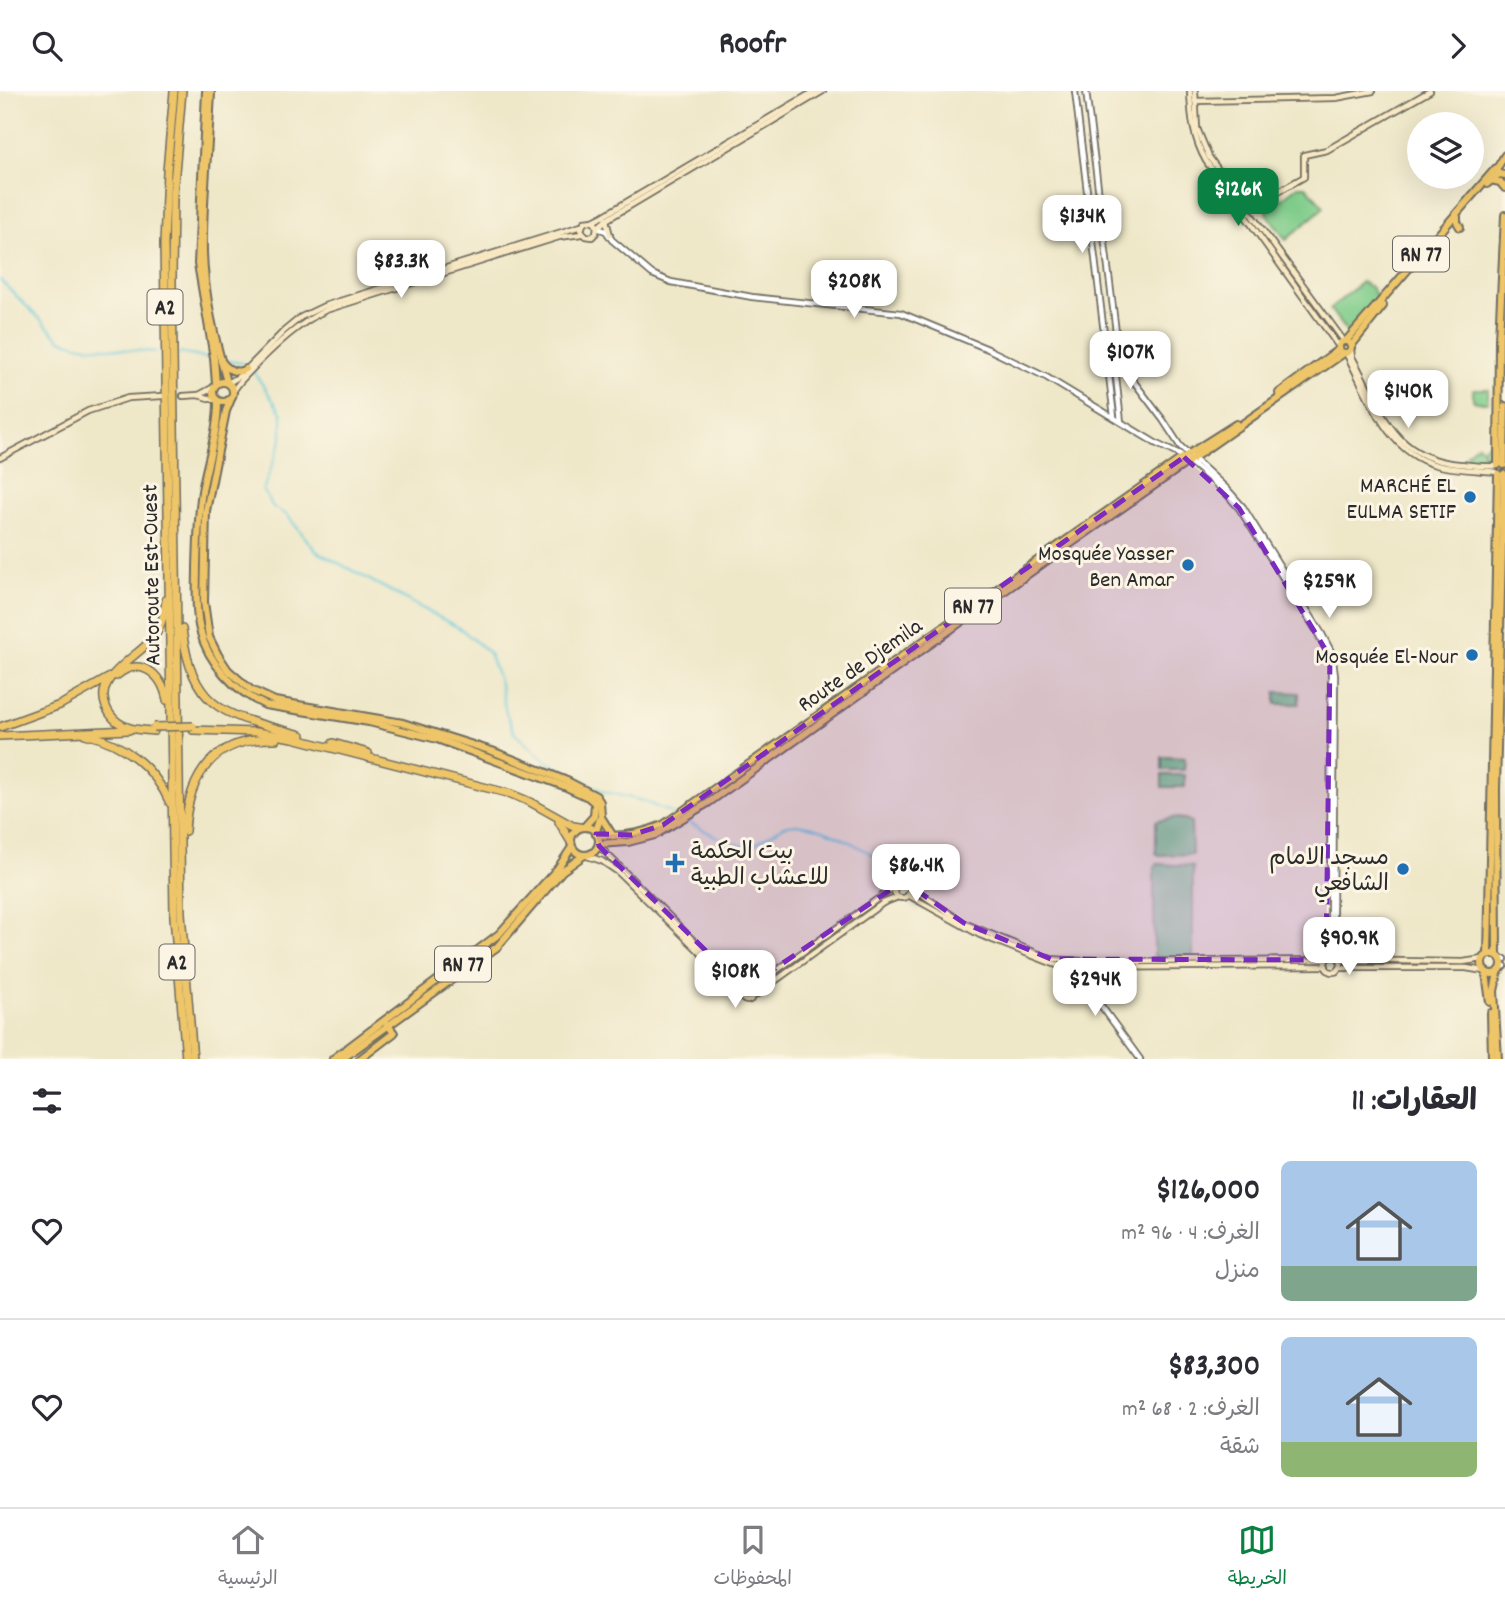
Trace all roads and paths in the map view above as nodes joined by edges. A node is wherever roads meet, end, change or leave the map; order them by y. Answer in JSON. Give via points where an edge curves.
{"nodes":[{"id":1,"x":174,"y":91,"type":"edge"},
{"id":2,"x":181,"y":91,"type":"edge"},
{"id":3,"x":205,"y":91,"type":"edge"},
{"id":4,"x":211,"y":91,"type":"edge"},
{"id":5,"x":815,"y":91,"type":"edge"},
{"id":6,"x":823,"y":91,"type":"edge"},
{"id":7,"x":1075,"y":91,"type":"edge"},
{"id":8,"x":1086,"y":91,"type":"edge"},
{"id":9,"x":1193,"y":91,"type":"edge"},
{"id":10,"x":1373,"y":91,"type":"edge"},
{"id":11,"x":1430,"y":91,"type":"edge"},
{"id":12,"x":1195,"y":101,"type":"junction"},
{"id":13,"x":1504,"y":160,"type":"edge"},
{"id":14,"x":1502,"y":177,"type":"edge"},
{"id":15,"x":1490,"y":180,"type":"junction"},
{"id":16,"x":1244,"y":210,"type":"junction"},
{"id":17,"x":1505,"y":215,"type":"edge"},
{"id":18,"x":1457,"y":217,"type":"junction"},
{"id":19,"x":606,"y":220,"type":"junction"},
{"id":20,"x":593,"y":221,"type":"junction"},
{"id":21,"x":581,"y":226,"type":"junction"},
{"id":22,"x":1460,"y":227,"type":"dead end"},
{"id":23,"x":596,"y":230,"type":"junction"},
{"id":24,"x":582,"y":234,"type":"junction"},
{"id":25,"x":610,"y":235,"type":"junction"},
{"id":26,"x":425,"y":277,"type":"junction"},
{"id":27,"x":1345,"y":348,"type":"junction"},
{"id":28,"x":1119,"y":356,"type":"junction"},
{"id":29,"x":220,"y":359,"type":"junction"},
{"id":30,"x":246,"y":369,"type":"junction"},
{"id":31,"x":227,"y":383,"type":"junction"},
{"id":32,"x":215,"y":386,"type":"junction"},
{"id":33,"x":198,"y":395,"type":"junction"},
{"id":34,"x":232,"y":395,"type":"junction"},
{"id":35,"x":163,"y":396,"type":"dead end"},
{"id":36,"x":183,"y":396,"type":"dead end"},
{"id":37,"x":217,"y":401,"type":"junction"},
{"id":38,"x":1505,"y":406,"type":"edge"},
{"id":39,"x":1114,"y":418,"type":"junction"},
{"id":40,"x":1121,"y":422,"type":"junction"},
{"id":41,"x":1176,"y":442,"type":"junction"},
{"id":42,"x":1168,"y":449,"type":"junction"},
{"id":43,"x":1189,"y":457,"type":"junction"},
{"id":44,"x":0,"y":458,"type":"edge"},
{"id":45,"x":1501,"y":469,"type":"edge"},
{"id":46,"x":169,"y":572,"type":"junction"},
{"id":47,"x":177,"y":597,"type":"junction"},
{"id":48,"x":110,"y":677,"type":"junction"},
{"id":49,"x":171,"y":724,"type":"junction"},
{"id":50,"x":0,"y":727,"type":"edge"},
{"id":51,"x":193,"y":728,"type":"junction"},
{"id":52,"x":154,"y":729,"type":"junction"},
{"id":53,"x":135,"y":730,"type":"junction"},
{"id":54,"x":74,"y":732,"type":"junction"},
{"id":55,"x":300,"y":734,"type":"junction"},
{"id":56,"x":0,"y":736,"type":"edge"},
{"id":57,"x":327,"y":746,"type":"junction"},
{"id":58,"x":419,"y":769,"type":"junction"},
{"id":59,"x":173,"y":809,"type":"junction"},
{"id":60,"x":554,"y":816,"type":"junction"},
{"id":61,"x":601,"y":816,"type":"junction"},
{"id":62,"x":582,"y":827,"type":"junction"},
{"id":63,"x":596,"y":833,"type":"junction"},
{"id":64,"x":613,"y":836,"type":"junction"},
{"id":65,"x":571,"y":844,"type":"junction"},
{"id":66,"x":599,"y":845,"type":"junction"},
{"id":67,"x":181,"y":856,"type":"junction"},
{"id":68,"x":585,"y":856,"type":"junction"},
{"id":69,"x":908,"y":885,"type":"junction"},
{"id":70,"x":894,"y":888,"type":"junction"},
{"id":71,"x":908,"y":895,"type":"junction"},
{"id":72,"x":898,"y":897,"type":"junction"},
{"id":73,"x":1485,"y":957,"type":"junction"},
{"id":74,"x":1063,"y":959,"type":"junction"},
{"id":75,"x":1070,"y":959,"type":"junction"},
{"id":76,"x":1339,"y":959,"type":"junction"},
{"id":77,"x":1048,"y":960,"type":"junction"},
{"id":78,"x":1327,"y":961,"type":"junction"},
{"id":79,"x":1501,"y":963,"type":"edge"},
{"id":80,"x":1063,"y":968,"type":"junction"},
{"id":81,"x":1070,"y":968,"type":"junction"},
{"id":82,"x":1340,"y":968,"type":"junction"},
{"id":83,"x":1485,"y":972,"type":"junction"},
{"id":84,"x":449,"y":977,"type":"junction"},
{"id":85,"x":747,"y":990,"type":"junction"},
{"id":86,"x":741,"y":997,"type":"junction"},
{"id":87,"x":752,"y":997,"type":"junction"},
{"id":88,"x":387,"y":1023,"type":"junction"},
{"id":89,"x":361,"y":1045,"type":"junction"},
{"id":90,"x":367,"y":1054,"type":"junction"},
{"id":91,"x":186,"y":1059,"type":"edge"},
{"id":92,"x":193,"y":1059,"type":"edge"},
{"id":93,"x":333,"y":1059,"type":"edge"},
{"id":94,"x":342,"y":1059,"type":"edge"},
{"id":95,"x":360,"y":1059,"type":"edge"},
{"id":96,"x":1140,"y":1059,"type":"edge"},
{"id":97,"x":1495,"y":1059,"type":"edge"}],
"edges":[{"from":1,"to":46,"type":"highway","name":"Autoroute Est-Ouest","number":"A2","via":[[164,244]]},
{"from":2,"to":47,"type":"highway","name":"Autoroute Est-Ouest","number":"A2","via":[[172,281]]},
{"from":3,"to":32,"type":"main road","via":[[198,264],[215,358]]},
{"from":4,"to":29,"type":"main road","via":[[203,252]]},
{"from":5,"to":20,"type":"main road"},
{"from":6,"to":19,"type":"main road"},
{"from":7,"to":39,"type":"street"},
{"from":8,"to":28,"type":"street"},
{"from":9,"to":12,"type":"main road"},
{"from":9,"to":16,"type":"main road","via":[[1191,118],[1200,151]]},
{"from":10,"to":12,"type":"main road","via":[[1336,98]]},
{"from":11,"to":16,"type":"main road","via":[[1327,150],[1304,155],[1304,177]]},
{"from":12,"to":16,"type":"main road","via":[[1204,148]]},
{"from":13,"to":14,"type":"main road"},
{"from":14,"to":15,"type":"main road","number":"RN 77"},
{"from":14,"to":15,"type":"main road","via":[[1500,182]]},
{"from":14,"to":27,"type":"main road","number":"RN 77"},
{"from":15,"to":18,"type":"main road","number":"RN 77"},
{"from":16,"to":27,"type":"main road"},
{"from":17,"to":45,"type":"main road","via":[[1499,339]]},
{"from":18,"to":22,"type":"main road"},
{"from":18,"to":27,"type":"main road","number":"RN 77"},
{"from":19,"to":23,"type":"main road"},
{"from":19,"to":25,"type":"main road"},
{"from":20,"to":21,"type":"main road"},
{"from":20,"to":23,"type":"main road"},
{"from":21,"to":24,"type":"main road"},
{"from":21,"to":26,"type":"main road"},
{"from":23,"to":24,"type":"main road","via":[[590,237]]},
{"from":23,"to":25,"type":"street"},
{"from":24,"to":26,"type":"main road"},
{"from":25,"to":39,"type":"street","via":[[652,274],[671,282],[752,297],[901,313],[1033,371]]},
{"from":26,"to":30,"type":"main road","via":[[301,317]]},
{"from":26,"to":34,"type":"main road","via":[[303,321]]},
{"from":27,"to":43,"type":"main road"},
{"from":27,"to":45,"type":"main road","via":[[1393,438],[1403,448],[1439,463]]},
{"from":28,"to":40,"type":"street","via":[[1115,367]]},
{"from":28,"to":41,"type":"street"},
{"from":29,"to":30,"type":"main road","via":[[229,369]]},
{"from":29,"to":31,"type":"main road"},
{"from":30,"to":31,"type":"main road"},
{"from":31,"to":32,"type":"main road"},
{"from":31,"to":34,"type":"main road"},
{"from":32,"to":33,"type":"main road"},
{"from":32,"to":37,"type":"main road","via":[[212,394]]},
{"from":33,"to":36,"type":"main road"},
{"from":33,"to":37,"type":"main road"},
{"from":34,"to":37,"type":"main road","via":[[225,403]]},
{"from":34,"to":61,"type":"main road","via":[[208,493],[204,542],[205,622],[228,670],[251,690],[275,701],[403,723],[545,771],[596,796]]},
{"from":35,"to":44,"type":"main road","via":[[128,398],[99,407]]},
{"from":37,"to":62,"type":"main road","via":[[198,534],[198,611],[200,631],[221,672],[265,705],[402,729],[564,786],[595,803],[596,812]]},
{"from":38,"to":45,"type":"main road"},
{"from":39,"to":40,"type":"street"},
{"from":40,"to":42,"type":"street"},
{"from":41,"to":42,"type":"street"},
{"from":41,"to":43,"type":"street"},
{"from":42,"to":43,"type":"street"},
{"from":43,"to":64,"type":"main road","name":"Route de Djemila","number":"RN 77","via":[[663,824]]},
{"from":43,"to":66,"type":"main road","via":[[680,821],[645,838]]},
{"from":43,"to":76,"type":"street","via":[[1238,501],[1334,658],[1333,912]]},
{"from":43,"to":78,"type":"street","via":[[1239,508],[1330,657]]},
{"from":45,"to":73,"type":"main road"},
{"from":45,"to":79,"type":"main road","via":[[1495,929]]},
{"from":46,"to":48,"type":"highway","via":[[159,629]]},
{"from":46,"to":49,"type":"highway","name":"Autoroute Est-Ouest","number":"A2"},
{"from":47,"to":55,"type":"highway","via":[[187,661],[205,695],[235,717]]},
{"from":47,"to":67,"type":"highway","name":"Autoroute Est-Ouest","number":"A2"},
{"from":48,"to":50,"type":"highway","via":[[60,705]]},
{"from":48,"to":53,"type":"highway","via":[[104,694],[107,709],[118,722]]},
{"from":49,"to":52,"type":"highway","via":[[164,685],[158,677],[138,667],[121,671],[109,687],[111,710],[124,722]]},
{"from":49,"to":59,"type":"highway","name":"Autoroute Est-Ouest","number":"A2"},
{"from":51,"to":52,"type":"highway","bridge":true},
{"from":51,"to":55,"type":"highway"},
{"from":51,"to":57,"type":"highway","via":[[275,734]]},
{"from":52,"to":53,"type":"highway"},
{"from":53,"to":54,"type":"highway"},
{"from":54,"to":56,"type":"highway"},
{"from":54,"to":59,"type":"highway","via":[[113,743],[139,760],[159,782]]},
{"from":55,"to":58,"type":"highway"},
{"from":57,"to":58,"type":"highway"},
{"from":57,"to":67,"type":"highway","via":[[258,739],[236,744],[214,758],[198,776],[188,798]]},
{"from":58,"to":60,"type":"highway","via":[[511,794]]},
{"from":59,"to":91,"type":"highway","name":"Autoroute Est-Ouest","number":"A2","via":[[174,917]]},
{"from":60,"to":62,"type":"highway"},
{"from":60,"to":65,"type":"highway"},
{"from":61,"to":63,"type":"main road"},
{"from":61,"to":64,"type":"main road"},
{"from":62,"to":63,"type":"main road"},
{"from":62,"to":65,"type":"main road","via":[[573,833]]},
{"from":63,"to":64,"type":"main road","name":"Route de Djemila","number":"RN 77"},
{"from":63,"to":66,"type":"main road"},
{"from":65,"to":68,"type":"main road","via":[[576,853]]},
{"from":65,"to":84,"type":"main road","number":"RN 77","via":[[561,865],[511,923]]},
{"from":66,"to":68,"type":"main road"},
{"from":66,"to":85,"type":"main road"},
{"from":67,"to":92,"type":"highway","name":"Autoroute Est-Ouest","number":"A2"},
{"from":68,"to":84,"type":"main road","via":[[564,869],[497,947]]},
{"from":68,"to":86,"type":"main road","via":[[615,869]]},
{"from":69,"to":70,"type":"main road","via":[[901,882]]},
{"from":69,"to":71,"type":"main road"},
{"from":69,"to":77,"type":"main road","via":[[964,923]]},
{"from":70,"to":72,"type":"main road"},
{"from":70,"to":85,"type":"main road"},
{"from":71,"to":72,"type":"main road"},
{"from":71,"to":77,"type":"main road","via":[[957,924]]},
{"from":72,"to":87,"type":"main road","via":[[883,903]]},
{"from":73,"to":76,"type":"main road","via":[[1463,962]]},
{"from":73,"to":79,"type":"main road"},
{"from":73,"to":83,"type":"main road"},
{"from":74,"to":75,"type":"main road"},
{"from":74,"to":77,"type":"main road"},
{"from":74,"to":80,"type":"main road"},
{"from":75,"to":78,"type":"main road"},
{"from":75,"to":81,"type":"main road"},
{"from":76,"to":78,"type":"main road"},
{"from":76,"to":82,"type":"main road"},
{"from":77,"to":80,"type":"main road"},
{"from":78,"to":81,"type":"main road"},
{"from":78,"to":82,"type":"main road","via":[[1332,971]]},
{"from":79,"to":83,"type":"main road","via":[[1492,975]]},
{"from":79,"to":97,"type":"main road","via":[[1494,991]]},
{"from":80,"to":81,"type":"main road"},
{"from":80,"to":96,"type":"street","via":[[1097,1000]]},
{"from":82,"to":83,"type":"main road"},
{"from":83,"to":97,"type":"main road"},
{"from":84,"to":88,"type":"main road","number":"RN 77"},
{"from":85,"to":86,"type":"main road"},
{"from":85,"to":87,"type":"main road"},
{"from":86,"to":87,"type":"main road","via":[[747,1001]]},
{"from":88,"to":89,"type":"main road"},
{"from":88,"to":90,"type":"main road","via":[[394,1033]]},
{"from":88,"to":93,"type":"main road","number":"RN 77"},
{"from":89,"to":90,"type":"main road"},
{"from":89,"to":94,"type":"main road"},
{"from":90,"to":95,"type":"main road"}]}
